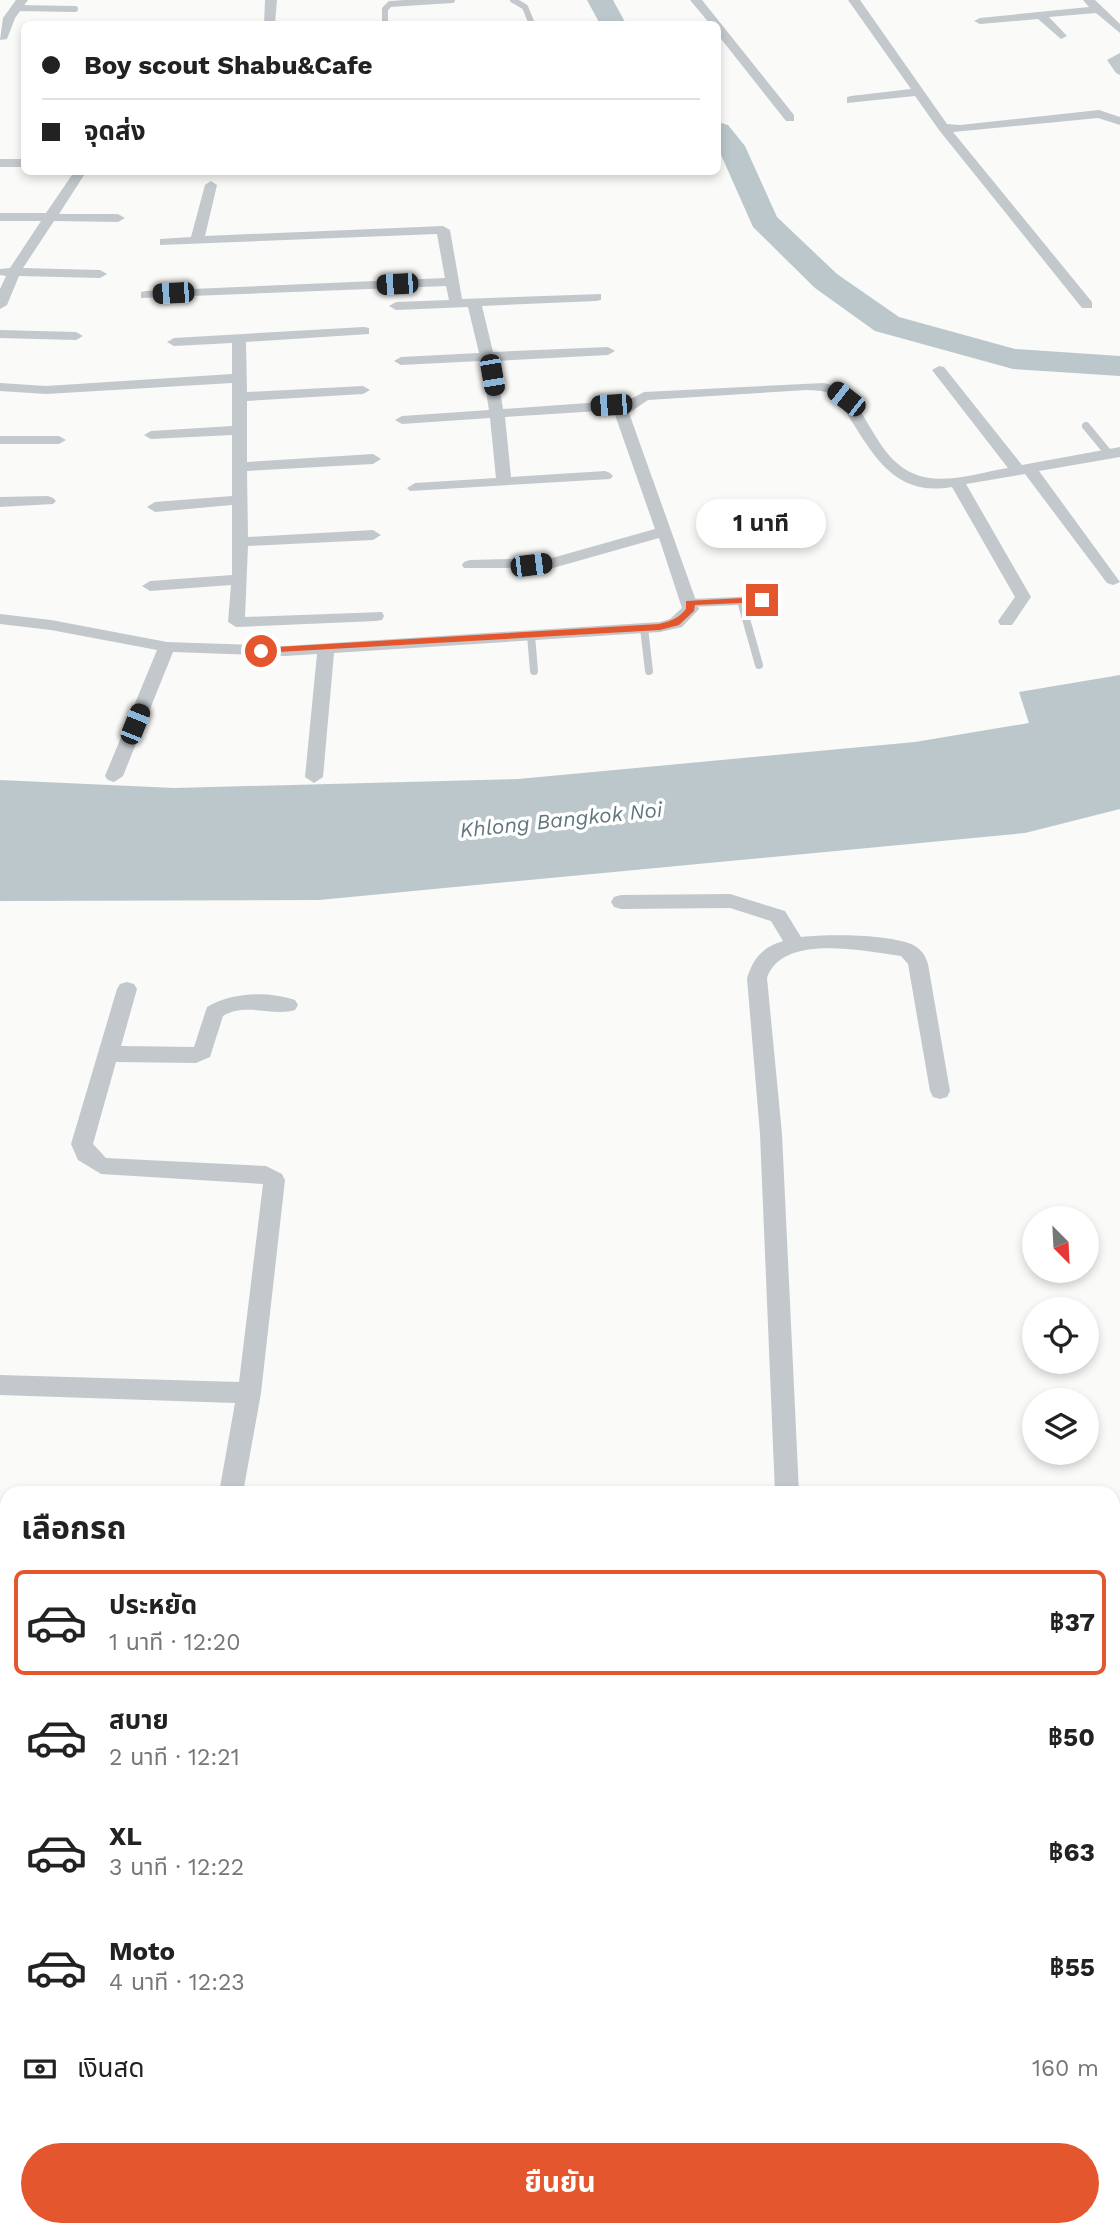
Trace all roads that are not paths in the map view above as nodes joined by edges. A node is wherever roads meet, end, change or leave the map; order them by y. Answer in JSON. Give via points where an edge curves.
{"nodes":[{"id":1,"x":271,"y":0,"type":"edge"},
{"id":2,"x":452,"y":0,"type":"edge"},
{"id":3,"x":513,"y":0,"type":"edge"},
{"id":4,"x":696,"y":0,"type":"edge"},
{"id":5,"x":854,"y":0,"type":"edge"},
{"id":6,"x":1089,"y":0,"type":"edge"},
{"id":7,"x":19,"y":4,"type":"edge"},
{"id":8,"x":75,"y":9,"type":"dead end"},
{"id":9,"x":1099,"y":9,"type":"junction"},
{"id":10,"x":1041,"y":15,"type":"junction"},
{"id":11,"x":270,"y":21,"type":"edge"},
{"id":12,"x":385,"y":21,"type":"edge"},
{"id":13,"x":531,"y":21,"type":"edge"},
{"id":14,"x":712,"y":21,"type":"edge"},
{"id":15,"x":980,"y":21,"type":"dead end"},
{"id":16,"x":1120,"y":30,"type":"edge"},
{"id":17,"x":721,"y":32,"type":"edge"},
{"id":18,"x":1061,"y":36,"type":"dead end"},
{"id":19,"x":3,"y":37,"type":"dead end"},
{"id":20,"x":1120,"y":56,"type":"edge"},
{"id":21,"x":1120,"y":71,"type":"edge"},
{"id":22,"x":919,"y":92,"type":"junction"},
{"id":23,"x":851,"y":100,"type":"dead end"},
{"id":24,"x":790,"y":118,"type":"dead end"},
{"id":25,"x":1120,"y":121,"type":"edge"},
{"id":26,"x":940,"y":122,"type":"junction"},
{"id":27,"x":0,"y":163,"type":"edge"},
{"id":28,"x":21,"y":163,"type":"edge"},
{"id":29,"x":78,"y":175,"type":"edge"},
{"id":30,"x":211,"y":185,"type":"dead end"},
{"id":31,"x":0,"y":217,"type":"edge"},
{"id":32,"x":48,"y":218,"type":"junction"},
{"id":33,"x":118,"y":218,"type":"dead end"},
{"id":34,"x":197,"y":240,"type":"junction"},
{"id":35,"x":165,"y":242,"type":"dead end"},
{"id":36,"x":7,"y":272,"type":"edge"},
{"id":37,"x":100,"y":274,"type":"dead end"},
{"id":38,"x":452,"y":282,"type":"junction"},
{"id":39,"x":146,"y":295,"type":"dead end"},
{"id":40,"x":596,"y":297,"type":"dead end"},
{"id":41,"x":456,"y":303,"type":"junction"},
{"id":42,"x":474,"y":303,"type":"junction"},
{"id":43,"x":0,"y":305,"type":"edge"},
{"id":44,"x":1087,"y":305,"type":"dead end"},
{"id":45,"x":396,"y":306,"type":"dead end"},
{"id":46,"x":364,"y":331,"type":"dead end"},
{"id":47,"x":0,"y":334,"type":"edge"},
{"id":48,"x":76,"y":336,"type":"dead end"},
{"id":49,"x":239,"y":338,"type":"junction"},
{"id":50,"x":174,"y":342,"type":"dead end"},
{"id":51,"x":608,"y":351,"type":"dead end"},
{"id":52,"x":489,"y":357,"type":"junction"},
{"id":53,"x":401,"y":361,"type":"dead end"},
{"id":54,"x":939,"y":370,"type":"dead end"},
{"id":55,"x":239,"y":377,"type":"junction"},
{"id":56,"x":0,"y":387,"type":"edge"},
{"id":57,"x":363,"y":390,"type":"dead end"},
{"id":58,"x":239,"y":397,"type":"junction"},
{"id":59,"x":633,"y":404,"type":"junction"},
{"id":60,"x":499,"y":413,"type":"junction"},
{"id":61,"x":402,"y":421,"type":"dead end"},
{"id":62,"x":1086,"y":426,"type":"dead end"},
{"id":63,"x":239,"y":430,"type":"junction"},
{"id":64,"x":151,"y":435,"type":"dead end"},
{"id":65,"x":0,"y":440,"type":"edge"},
{"id":66,"x":59,"y":440,"type":"dead end"},
{"id":67,"x":1114,"y":453,"type":"edge"},
{"id":68,"x":373,"y":459,"type":"dead end"},
{"id":69,"x":239,"y":467,"type":"junction"},
{"id":70,"x":1023,"y":469,"type":"junction"},
{"id":71,"x":605,"y":476,"type":"dead end"},
{"id":72,"x":956,"y":481,"type":"junction"},
{"id":73,"x":504,"y":482,"type":"junction"},
{"id":74,"x":415,"y":488,"type":"dead end"},
{"id":75,"x":239,"y":500,"type":"junction"},
{"id":76,"x":48,"y":501,"type":"dead end"},
{"id":77,"x":0,"y":502,"type":"edge"},
{"id":78,"x":155,"y":507,"type":"dead end"},
{"id":79,"x":664,"y":531,"type":"junction"},
{"id":80,"x":373,"y":535,"type":"dead end"},
{"id":81,"x":239,"y":542,"type":"junction"},
{"id":82,"x":470,"y":565,"type":"dead end"},
{"id":83,"x":240,"y":579,"type":"junction"},
{"id":84,"x":1113,"y":580,"type":"dead end"},
{"id":85,"x":150,"y":586,"type":"dead end"},
{"id":86,"x":762,"y":600,"type":"dead end"},
{"id":87,"x":741,"y":601,"type":"junction"},
{"id":88,"x":690,"y":603,"type":"junction"},
{"id":89,"x":376,"y":617,"type":"dead end"},
{"id":90,"x":0,"y":619,"type":"edge"},
{"id":91,"x":1006,"y":621,"type":"dead end"},
{"id":92,"x":644,"y":628,"type":"junction"},
{"id":93,"x":531,"y":635,"type":"junction"},
{"id":94,"x":167,"y":647,"type":"junction"},
{"id":95,"x":326,"y":648,"type":"junction"},
{"id":96,"x":759,"y":665,"type":"dead end"},
{"id":97,"x":534,"y":671,"type":"dead end"},
{"id":98,"x":649,"y":671,"type":"dead end"},
{"id":99,"x":114,"y":776,"type":"dead end"},
{"id":100,"x":314,"y":777,"type":"dead end"},
{"id":101,"x":621,"y":902,"type":"dead end"},
{"id":102,"x":794,"y":943,"type":"junction"},
{"id":103,"x":127,"y":989,"type":"dead end"},
{"id":104,"x":288,"y":1005,"type":"dead end"},
{"id":105,"x":108,"y":1054,"type":"junction"},
{"id":106,"x":940,"y":1091,"type":"dead end"},
{"id":107,"x":0,"y":1385,"type":"edge"},
{"id":108,"x":249,"y":1392,"type":"junction"},
{"id":109,"x":232,"y":1486,"type":"edge"},
{"id":110,"x":787,"y":1486,"type":"edge"}],
"edges":[{"from":1,"to":11,"type":"street"},
{"from":2,"to":12,"type":"lane","via":[[390,4]]},
{"from":3,"to":13,"type":"lane","via":[[525,7]]},
{"from":4,"to":14,"type":"street"},
{"from":5,"to":22,"type":"street"},
{"from":6,"to":9,"type":"street"},
{"from":7,"to":8,"type":"lane"},
{"from":7,"to":19,"type":"street"},
{"from":9,"to":10,"type":"street"},
{"from":9,"to":16,"type":"street"},
{"from":10,"to":15,"type":"street"},
{"from":10,"to":18,"type":"street"},
{"from":17,"to":24,"type":"street"},
{"from":20,"to":21,"type":"street","via":[[1113,61]]},
{"from":22,"to":23,"type":"street"},
{"from":22,"to":26,"type":"street"},
{"from":25,"to":26,"type":"street","via":[[1099,114],[960,129]]},
{"from":26,"to":44,"type":"street"},
{"from":27,"to":28,"type":"street"},
{"from":29,"to":32,"type":"street"},
{"from":30,"to":34,"type":"street"},
{"from":31,"to":32,"type":"street"},
{"from":32,"to":33,"type":"street"},
{"from":32,"to":36,"type":"street"},
{"from":34,"to":35,"type":"street"},
{"from":34,"to":38,"type":"street","via":[[443,230]]},
{"from":36,"to":37,"type":"street"},
{"from":36,"to":43,"type":"street"},
{"from":38,"to":39,"type":"street"},
{"from":38,"to":41,"type":"street"},
{"from":40,"to":42,"type":"street"},
{"from":41,"to":42,"type":"street"},
{"from":41,"to":45,"type":"street"},
{"from":42,"to":52,"type":"street"},
{"from":46,"to":49,"type":"street"},
{"from":47,"to":48,"type":"street"},
{"from":49,"to":50,"type":"street"},
{"from":49,"to":55,"type":"street"},
{"from":51,"to":52,"type":"street"},
{"from":52,"to":53,"type":"street"},
{"from":52,"to":60,"type":"street"},
{"from":54,"to":70,"type":"street"},
{"from":55,"to":56,"type":"street","via":[[46,390]]},
{"from":55,"to":58,"type":"street"},
{"from":57,"to":58,"type":"street"},
{"from":58,"to":63,"type":"street"},
{"from":59,"to":60,"type":"street"},
{"from":59,"to":72,"type":"street","via":[[644,396],[832,388],[846,399],[889,467],[926,484]]},
{"from":59,"to":79,"type":"street","via":[[621,412]]},
{"from":60,"to":61,"type":"street"},
{"from":60,"to":73,"type":"street"},
{"from":62,"to":67,"type":"lane"},
{"from":63,"to":64,"type":"street"},
{"from":63,"to":69,"type":"street"},
{"from":65,"to":66,"type":"street"},
{"from":67,"to":70,"type":"street"},
{"from":68,"to":69,"type":"street"},
{"from":69,"to":75,"type":"street"},
{"from":70,"to":72,"type":"street"},
{"from":70,"to":84,"type":"street"},
{"from":71,"to":73,"type":"street"},
{"from":72,"to":91,"type":"street","via":[[1023,597]]},
{"from":73,"to":74,"type":"street"},
{"from":75,"to":78,"type":"street"},
{"from":75,"to":81,"type":"street"},
{"from":76,"to":77,"type":"street"},
{"from":79,"to":82,"type":"street","via":[[552,563]]},
{"from":79,"to":88,"type":"street"},
{"from":80,"to":81,"type":"street"},
{"from":81,"to":83,"type":"street"},
{"from":83,"to":85,"type":"street"},
{"from":83,"to":89,"type":"street","via":[[237,624]]},
{"from":86,"to":87,"type":"lane"},
{"from":87,"to":88,"type":"lane"},
{"from":87,"to":96,"type":"lane"},
{"from":88,"to":92,"type":"street","via":[[691,609],[676,623]]},
{"from":90,"to":94,"type":"street"},
{"from":92,"to":93,"type":"street"},
{"from":92,"to":98,"type":"lane"},
{"from":93,"to":95,"type":"street"},
{"from":93,"to":97,"type":"lane"},
{"from":94,"to":95,"type":"street"},
{"from":94,"to":99,"type":"street"},
{"from":95,"to":100,"type":"street"},
{"from":101,"to":102,"type":"street","via":[[730,901],[778,916]]},
{"from":102,"to":106,"type":"street","via":[[906,950],[916,957]]},
{"from":102,"to":110,"type":"street","via":[[764,958],[758,964],[757,978],[771,1134]]},
{"from":103,"to":105,"type":"street"},
{"from":104,"to":105,"type":"street","via":[[235,1003],[218,1009],[203,1052],[196,1055]]},
{"from":105,"to":108,"type":"street","via":[[82,1144],[95,1164],[266,1175],[274,1180]]},
{"from":107,"to":108,"type":"street"},
{"from":108,"to":109,"type":"street"}]}
